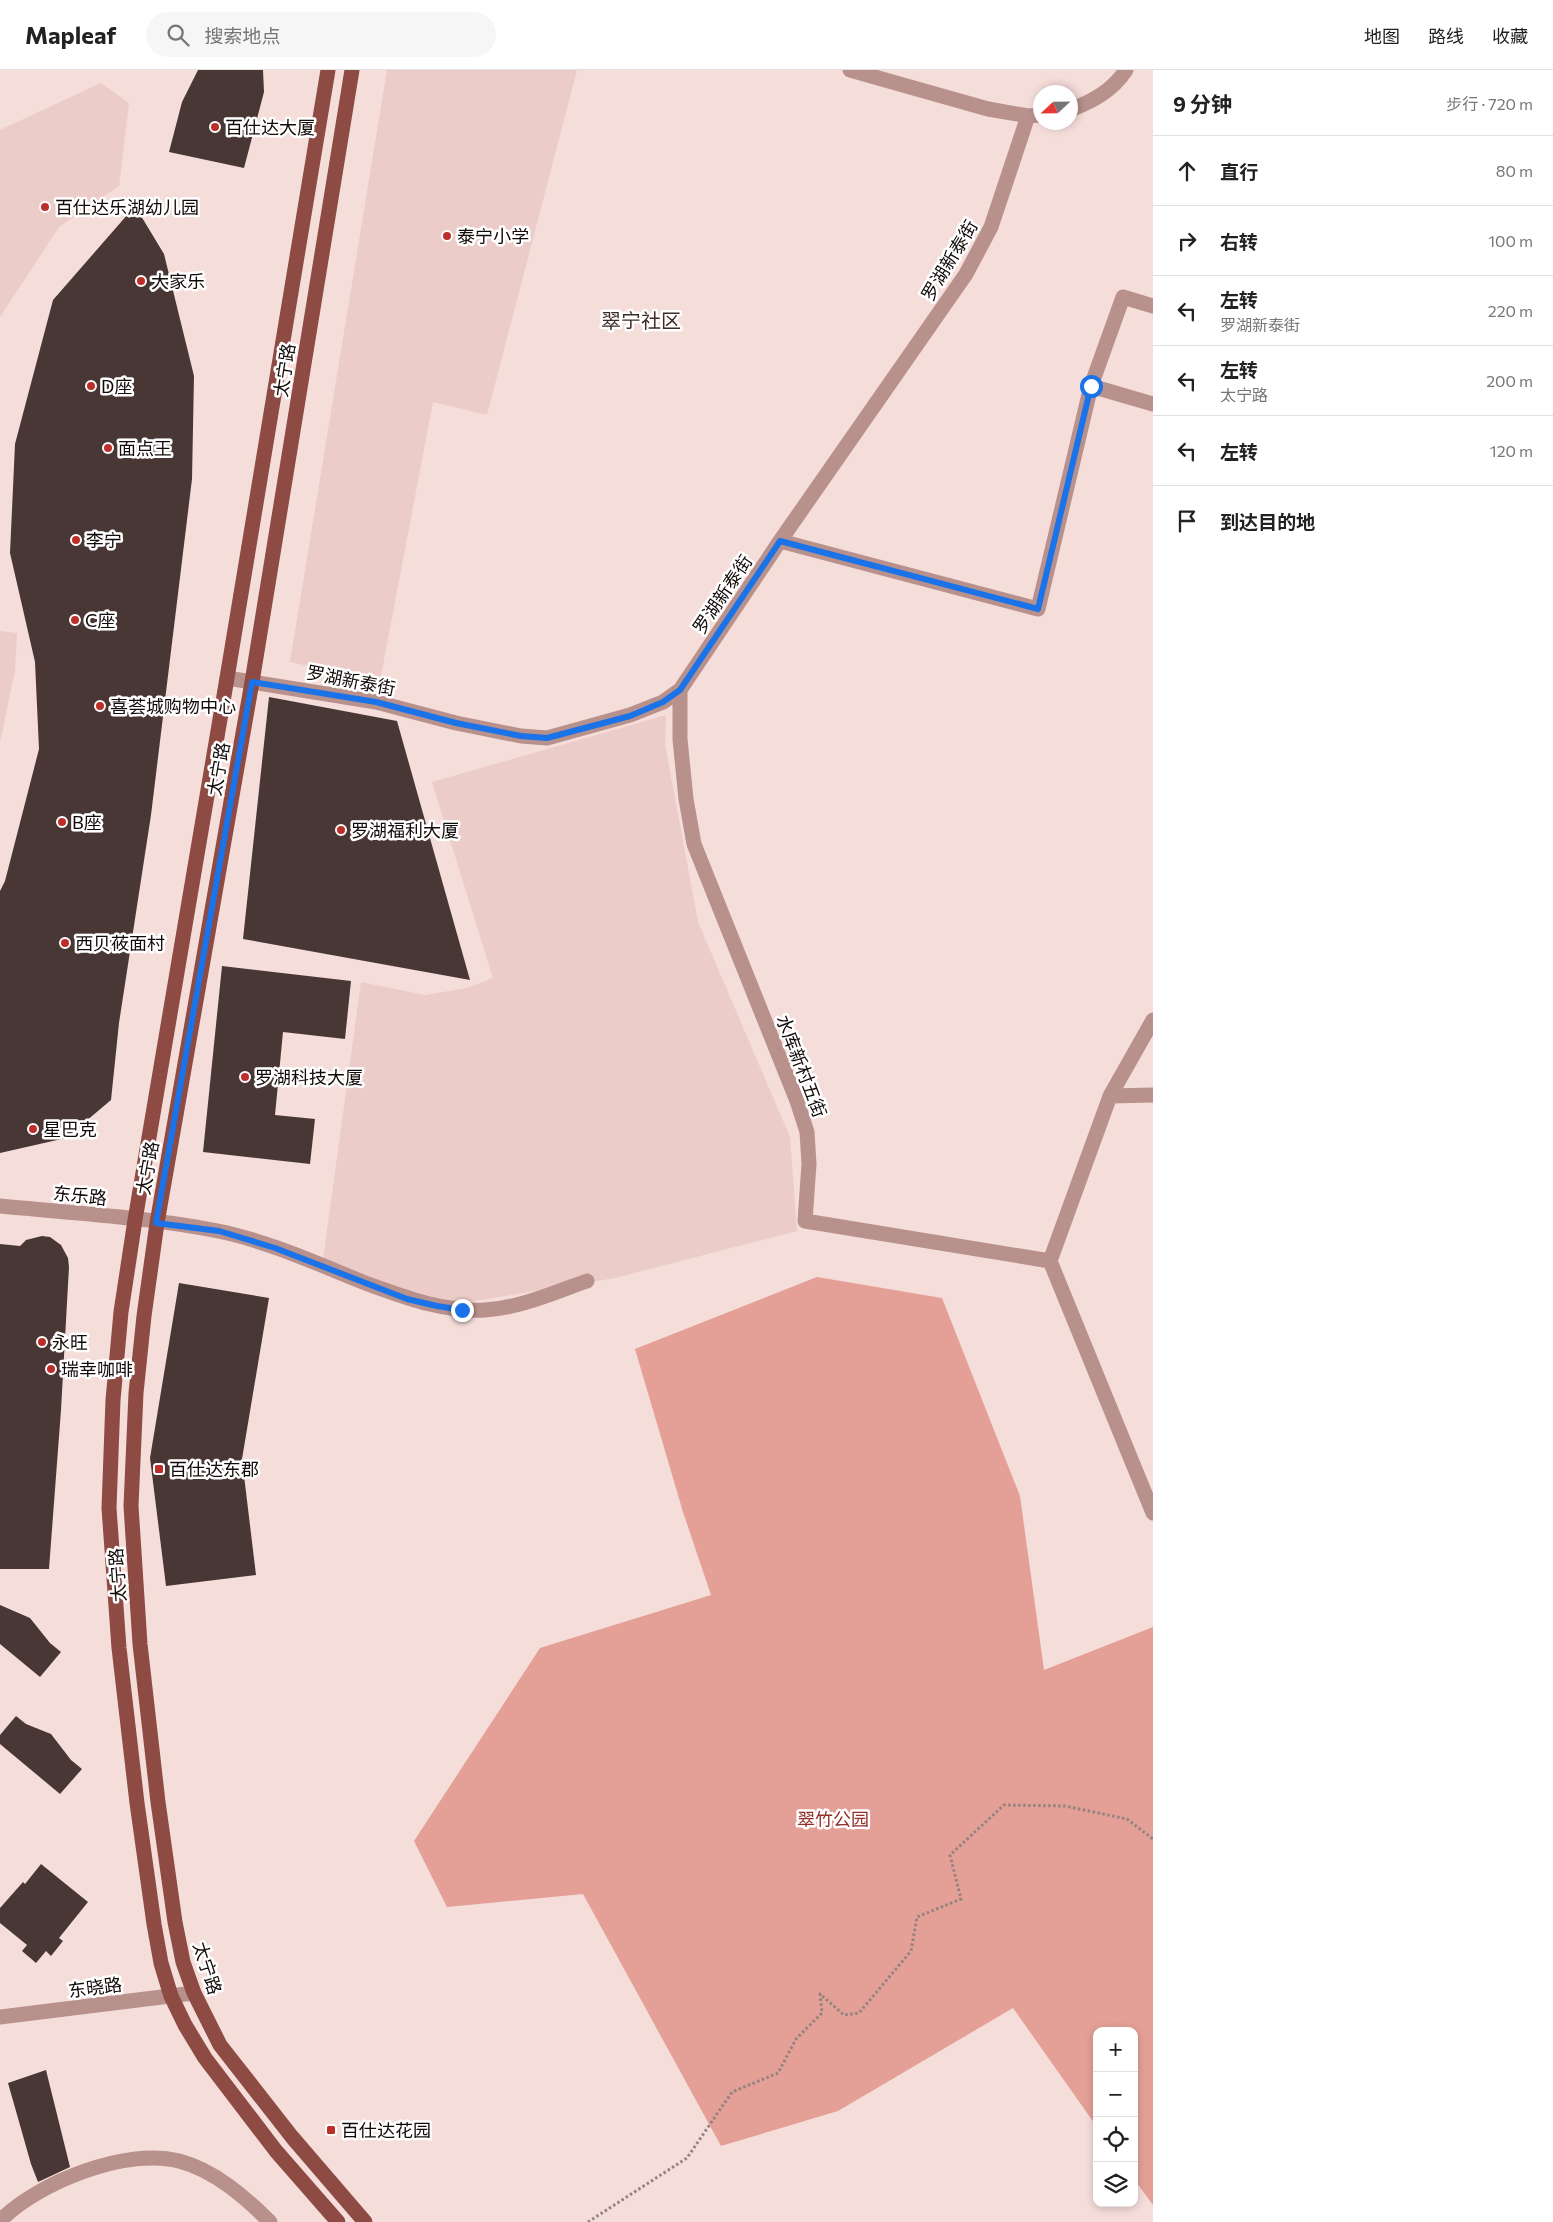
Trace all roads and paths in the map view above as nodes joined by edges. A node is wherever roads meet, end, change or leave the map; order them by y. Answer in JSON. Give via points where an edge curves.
{"nodes":[{"id":1,"x":328,"y":70,"type":"edge"},
{"id":2,"x":352,"y":70,"type":"edge"},
{"id":3,"x":850,"y":70,"type":"edge"},
{"id":4,"x":1126,"y":70,"type":"edge"},
{"id":5,"x":1078,"y":107,"type":"edge"},
{"id":6,"x":1033,"y":116,"type":"edge"},
{"id":7,"x":1033,"y":119,"type":"edge"},
{"id":8,"x":1153,"y":306,"type":"edge"},
{"id":9,"x":1091,"y":386,"type":"junction"},
{"id":10,"x":1153,"y":404,"type":"edge"},
{"id":11,"x":780,"y":541,"type":"junction"},
{"id":12,"x":228,"y":678,"type":"junction"},
{"id":13,"x":252,"y":682,"type":"junction"},
{"id":14,"x":680,"y":690,"type":"junction"},
{"id":15,"x":1153,"y":1020,"type":"edge"},
{"id":16,"x":1153,"y":1095,"type":"edge"},
{"id":17,"x":1110,"y":1096,"type":"junction"},
{"id":18,"x":0,"y":1206,"type":"edge"},
{"id":19,"x":134,"y":1220,"type":"junction"},
{"id":20,"x":156,"y":1223,"type":"junction"},
{"id":21,"x":1050,"y":1260,"type":"junction"},
{"id":22,"x":587,"y":1281,"type":"dead end"},
{"id":23,"x":1153,"y":1513,"type":"edge"},
{"id":24,"x":1153,"y":1839,"type":"edge"},
{"id":25,"x":194,"y":1993,"type":"junction"},
{"id":26,"x":172,"y":1996,"type":"junction"},
{"id":27,"x":0,"y":2017,"type":"edge"},
{"id":28,"x":0,"y":2221,"type":"edge"},
{"id":29,"x":270,"y":2222,"type":"edge"},
{"id":30,"x":338,"y":2222,"type":"edge"},
{"id":31,"x":365,"y":2222,"type":"edge"},
{"id":32,"x":588,"y":2222,"type":"edge"}],
"edges":[{"from":1,"to":12,"type":"main road","name":"太宁路"},
{"from":2,"to":13,"type":"main road","name":"太宁路"},
{"from":3,"to":6,"type":"street","via":[[988,108]]},
{"from":4,"to":5,"type":"street","via":[[1100,97]]},
{"from":7,"to":11,"type":"street","name":"罗湖新泰街","via":[[991,227],[966,274]]},
{"from":8,"to":9,"type":"street","via":[[1123,297]]},
{"from":9,"to":10,"type":"street"},
{"from":9,"to":11,"type":"street","via":[[1038,609]]},
{"from":11,"to":14,"type":"street","name":"罗湖新泰街"},
{"from":12,"to":13,"type":"street","name":"罗湖新泰街"},
{"from":12,"to":19,"type":"main road","name":"太宁路"},
{"from":13,"to":14,"type":"street","name":"罗湖新泰街","via":[[376,702],[456,723],[547,738],[630,716],[663,702]]},
{"from":13,"to":20,"type":"main road","name":"太宁路"},
{"from":14,"to":21,"type":"street","name":"水库新村五街","via":[[680,739],[694,844],[807,1132],[809,1164],[805,1221]]},
{"from":15,"to":17,"type":"street"},
{"from":16,"to":17,"type":"street"},
{"from":17,"to":21,"type":"street"},
{"from":18,"to":19,"type":"street","name":"东乐路"},
{"from":19,"to":20,"type":"street","name":"东乐路"},
{"from":19,"to":26,"type":"main road","name":"太宁路","via":[[120,1312],[109,1508],[119,1648],[137,1803],[161,1963]]},
{"from":20,"to":22,"type":"street","name":"东乐路","via":[[219,1231],[275,1248],[407,1299],[462,1310],[488,1310],[524,1302]]},
{"from":20,"to":25,"type":"main road","name":"太宁路","via":[[136,1392],[132,1506],[140,1644],[158,1802],[175,1922],[183,1962]]},
{"from":21,"to":23,"type":"street"},
{"from":24,"to":32,"type":"path","via":[[1127,1819],[1065,1806],[1004,1805],[950,1856],[961,1899],[917,1917],[911,1951],[859,2013],[844,2015],[820,1994],[822,2013],[796,2039],[778,2073],[732,2092],[687,2158]]},
{"from":25,"to":26,"type":"street","name":"东晓路"},
{"from":25,"to":31,"type":"main road","name":"太宁路","via":[[220,2045],[292,2137]]},
{"from":26,"to":27,"type":"street","name":"东晓路"},
{"from":26,"to":30,"type":"main road","name":"太宁路","via":[[205,2058],[276,2151]]},
{"from":28,"to":29,"type":"street","via":[[41,2191],[89,2169],[138,2158],[178,2161],[215,2177],[254,2205]]}]}
